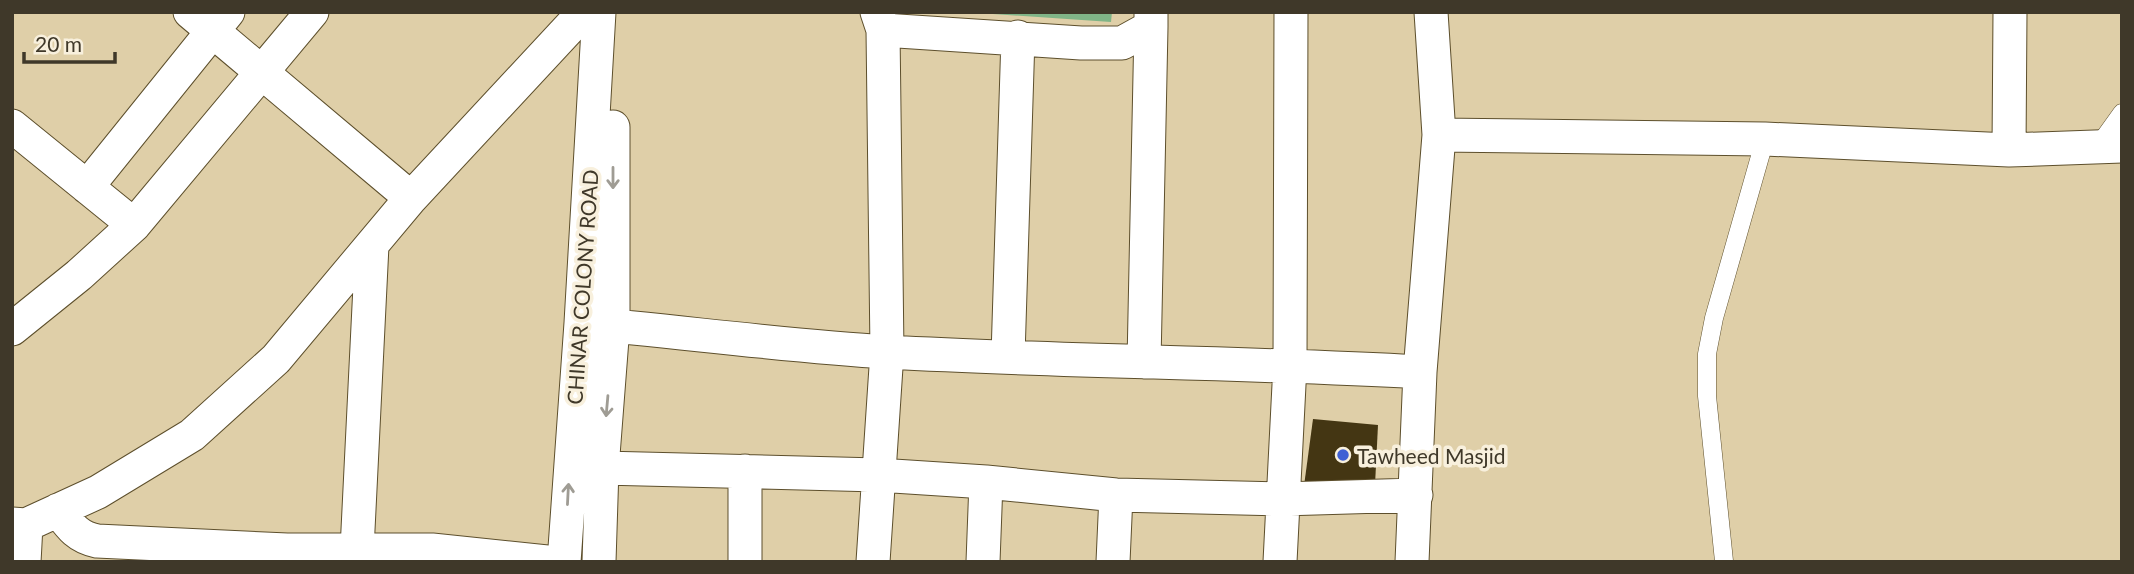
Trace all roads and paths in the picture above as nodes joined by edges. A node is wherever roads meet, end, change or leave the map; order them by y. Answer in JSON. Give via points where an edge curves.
{"nodes":[{"id":1,"x":312,"y":12,"type":"edge"},
{"id":2,"x":584,"y":12,"type":"edge"},
{"id":3,"x":599,"y":12,"type":"edge"},
{"id":4,"x":614,"y":12,"type":"edge"},
{"id":5,"x":1291,"y":12,"type":"edge"},
{"id":6,"x":1431,"y":12,"type":"edge"},
{"id":7,"x":2010,"y":12,"type":"edge"},
{"id":8,"x":210,"y":18,"type":"edge"},
{"id":9,"x":1151,"y":20,"type":"edge"},
{"id":10,"x":880,"y":21,"type":"edge"},
{"id":11,"x":1018,"y":37,"type":"junction"},
{"id":12,"x":263,"y":71,"type":"junction"},
{"id":13,"x":2122,"y":113,"type":"edge"},
{"id":14,"x":12,"y":126,"type":"edge"},
{"id":15,"x":1439,"y":135,"type":"junction"},
{"id":16,"x":1765,"y":139,"type":"junction"},
{"id":17,"x":2110,"y":146,"type":"edge"},
{"id":18,"x":2009,"y":150,"type":"junction"},
{"id":19,"x":87,"y":187,"type":"junction"},
{"id":20,"x":411,"y":198,"type":"junction"},
{"id":21,"x":134,"y":225,"type":"junction"},
{"id":22,"x":372,"y":245,"type":"junction"},
{"id":23,"x":597,"y":325,"type":"junction"},
{"id":24,"x":12,"y":329,"type":"edge"},
{"id":25,"x":887,"y":352,"type":"junction"},
{"id":26,"x":1008,"y":356,"type":"junction"},
{"id":27,"x":1144,"y":362,"type":"junction"},
{"id":28,"x":1290,"y":365,"type":"junction"},
{"id":29,"x":1420,"y":372,"type":"junction"},
{"id":30,"x":602,"y":468,"type":"junction"},
{"id":31,"x":745,"y":471,"type":"junction"},
{"id":32,"x":878,"y":475,"type":"junction"},
{"id":33,"x":986,"y":482,"type":"junction"},
{"id":34,"x":1116,"y":495,"type":"junction"},
{"id":35,"x":1416,"y":495,"type":"junction"},
{"id":36,"x":1282,"y":499,"type":"junction"},
{"id":37,"x":58,"y":510,"type":"junction"},
{"id":38,"x":19,"y":525,"type":"edge"},
{"id":39,"x":357,"y":550,"type":"junction"},
{"id":40,"x":158,"y":553,"type":"edge"},
{"id":41,"x":287,"y":556,"type":"edge"},
{"id":42,"x":431,"y":556,"type":"edge"},
{"id":43,"x":1724,"y":561,"type":"edge"},
{"id":44,"x":24,"y":562,"type":"edge"},
{"id":45,"x":547,"y":562,"type":"edge"},
{"id":46,"x":564,"y":562,"type":"edge"},
{"id":47,"x":599,"y":562,"type":"edge"},
{"id":48,"x":744,"y":562,"type":"edge"},
{"id":49,"x":873,"y":562,"type":"edge"},
{"id":50,"x":983,"y":562,"type":"edge"},
{"id":51,"x":1113,"y":562,"type":"edge"},
{"id":52,"x":1280,"y":562,"type":"edge"},
{"id":53,"x":1412,"y":562,"type":"edge"}],
"edges":[{"from":1,"to":12,"type":"street"},
{"from":2,"to":20,"type":"street"},
{"from":3,"to":23,"type":"street","name":"CHINAR COLONY ROAD"},
{"from":4,"to":23,"type":"street","name":"CHINAR COLONY ROAD","one_way":true},
{"from":5,"to":28,"type":"street"},
{"from":6,"to":15,"type":"street"},
{"from":7,"to":18,"type":"street"},
{"from":8,"to":12,"type":"street"},
{"from":8,"to":19,"type":"street"},
{"from":9,"to":11,"type":"street","via":[[1122,43]]},
{"from":9,"to":27,"type":"street"},
{"from":10,"to":11,"type":"street"},
{"from":10,"to":25,"type":"street"},
{"from":11,"to":26,"type":"street"},
{"from":12,"to":20,"type":"street"},
{"from":12,"to":21,"type":"street"},
{"from":13,"to":17,"type":"lane"},
{"from":14,"to":19,"type":"street"},
{"from":15,"to":16,"type":"street"},
{"from":15,"to":29,"type":"street"},
{"from":16,"to":18,"type":"street"},
{"from":16,"to":43,"type":"lane","via":[[1707,354]]},
{"from":17,"to":18,"type":"street"},
{"from":19,"to":21,"type":"street"},
{"from":20,"to":22,"type":"street"},
{"from":21,"to":24,"type":"street"},
{"from":22,"to":37,"type":"street","via":[[276,359],[192,435],[98,492]]},
{"from":22,"to":39,"type":"street"},
{"from":23,"to":25,"type":"street"},
{"from":23,"to":30,"type":"street","name":"CHINAR COLONY ROAD","one_way":true},
{"from":46,"to":23,"type":"street","name":"CHINAR COLONY ROAD","one_way":true},
{"from":25,"to":26,"type":"street"},
{"from":25,"to":32,"type":"street"},
{"from":26,"to":27,"type":"street"},
{"from":27,"to":28,"type":"street"},
{"from":28,"to":29,"type":"street"},
{"from":28,"to":36,"type":"street"},
{"from":29,"to":35,"type":"street"},
{"from":30,"to":31,"type":"street"},
{"from":30,"to":47,"type":"street","name":"CHINAR COLONY ROAD"},
{"from":31,"to":32,"type":"street"},
{"from":31,"to":48,"type":"street"},
{"from":32,"to":33,"type":"street"},
{"from":32,"to":49,"type":"street"},
{"from":33,"to":34,"type":"street"},
{"from":33,"to":50,"type":"street"},
{"from":34,"to":36,"type":"street"},
{"from":34,"to":51,"type":"street"},
{"from":35,"to":36,"type":"street"},
{"from":35,"to":53,"type":"street"},
{"from":36,"to":52,"type":"street"},
{"from":37,"to":38,"type":"street"},
{"from":37,"to":40,"type":"street","via":[[85,539]]},
{"from":38,"to":44,"type":"street"},
{"from":39,"to":41,"type":"street"},
{"from":39,"to":42,"type":"street"},
{"from":40,"to":41,"type":"street"},
{"from":42,"to":45,"type":"street"}]}
